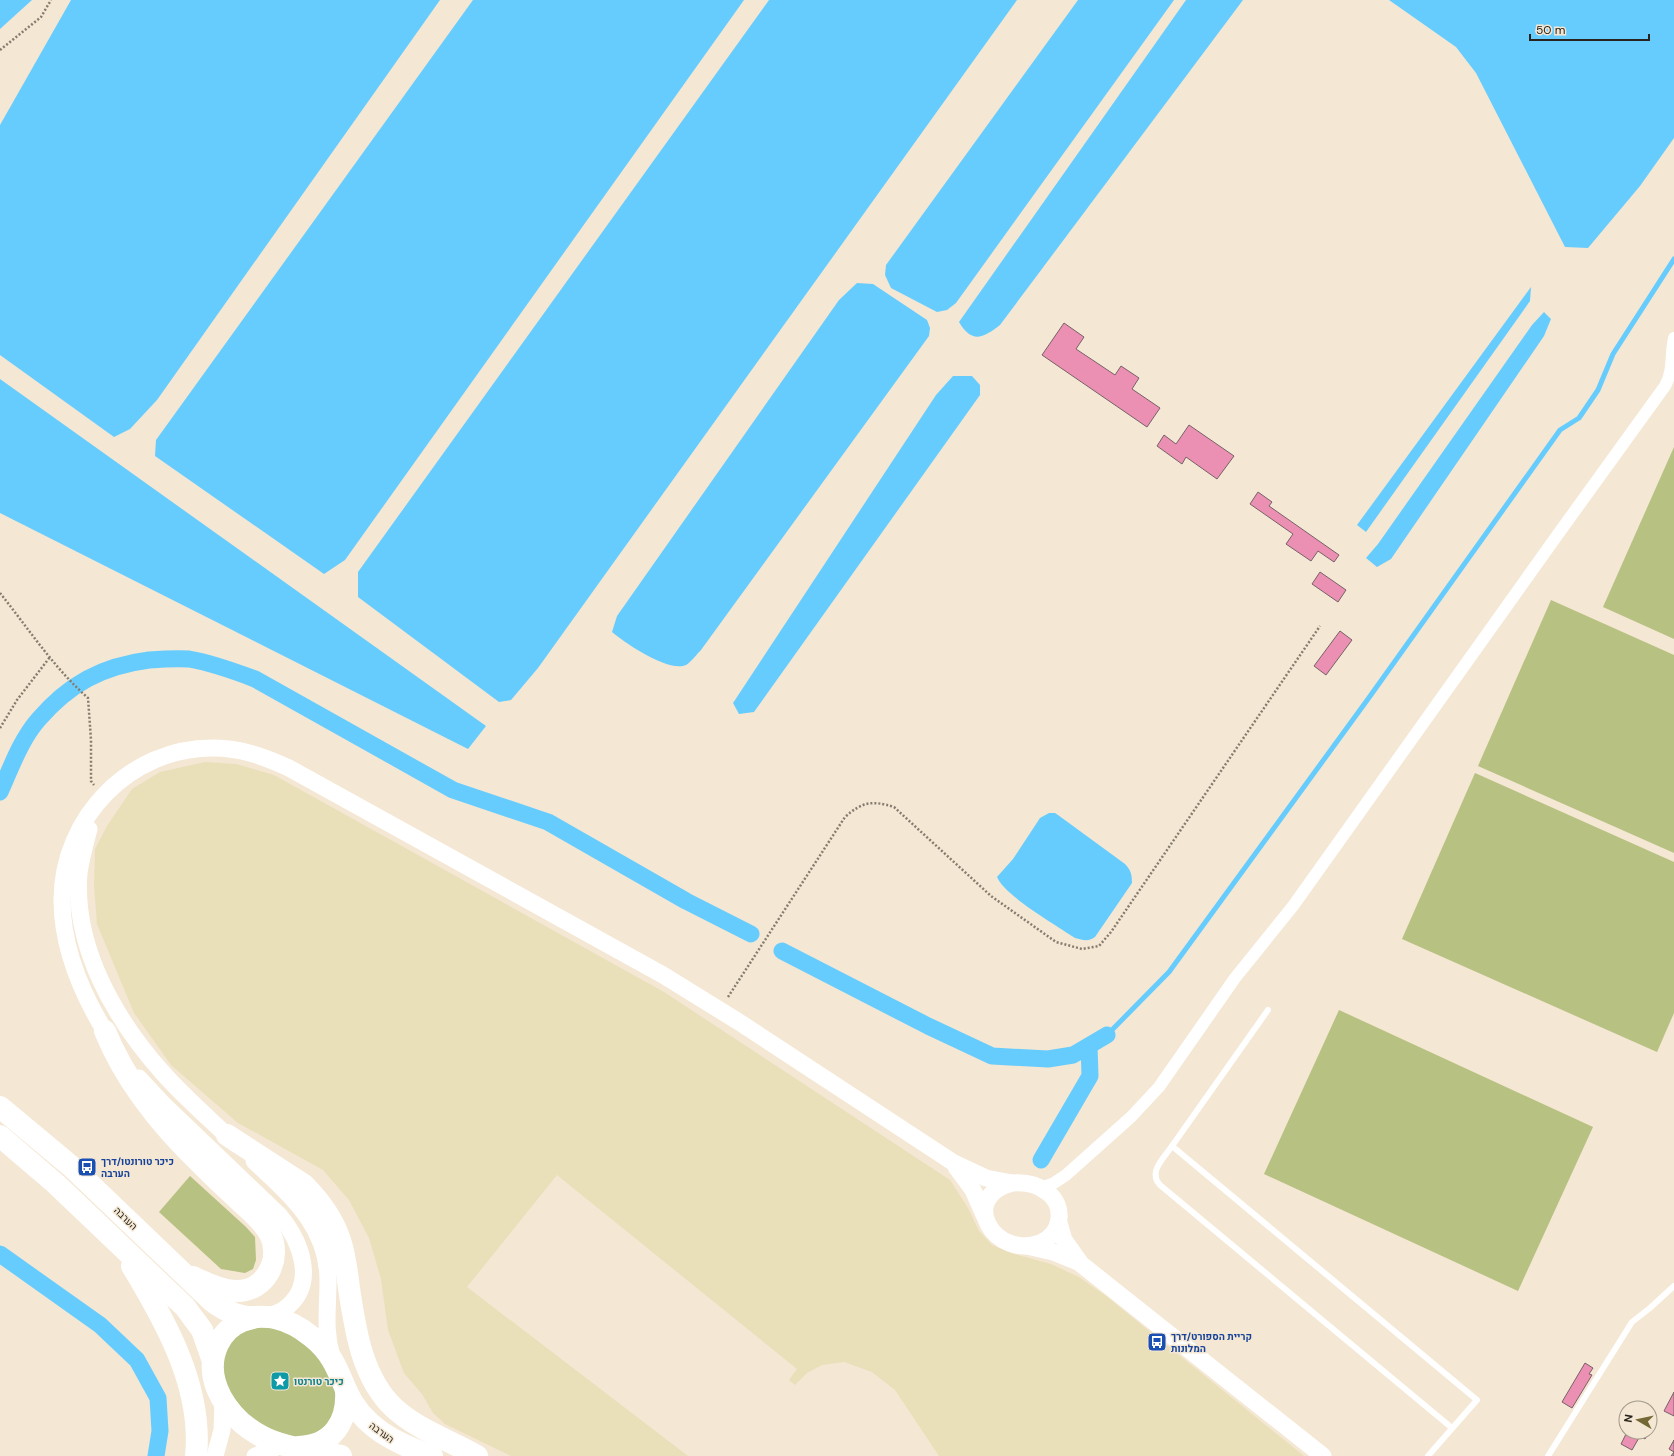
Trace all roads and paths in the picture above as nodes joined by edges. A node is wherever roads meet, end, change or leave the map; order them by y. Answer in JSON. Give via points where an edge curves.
{"nodes":[{"id":1,"x":50,"y":0,"type":"edge"},
{"id":2,"x":0,"y":50,"type":"edge"},
{"id":3,"x":1674,"y":338,"type":"edge"},
{"id":4,"x":1673,"y":370,"type":"edge"},
{"id":5,"x":0,"y":592,"type":"edge"},
{"id":6,"x":1320,"y":626,"type":"dead end"},
{"id":7,"x":50,"y":657,"type":"junction"},
{"id":8,"x":0,"y":728,"type":"edge"},
{"id":9,"x":103,"y":797,"type":"junction"},
{"id":10,"x":720,"y":1009,"type":"junction"},
{"id":11,"x":1268,"y":1010,"type":"dead end"},
{"id":12,"x":105,"y":1030,"type":"junction"},
{"id":13,"x":0,"y":1107,"type":"edge"},
{"id":14,"x":0,"y":1136,"type":"edge"},
{"id":15,"x":227,"y":1136,"type":"junction"},
{"id":16,"x":1172,"y":1146,"type":"junction"},
{"id":17,"x":947,"y":1158,"type":"junction"},
{"id":18,"x":1066,"y":1175,"type":"junction"},
{"id":19,"x":1012,"y":1184,"type":"junction"},
{"id":20,"x":1037,"y":1187,"type":"junction"},
{"id":21,"x":1056,"y":1202,"type":"junction"},
{"id":22,"x":984,"y":1215,"type":"junction"},
{"id":23,"x":1059,"y":1223,"type":"junction"},
{"id":24,"x":114,"y":1238,"type":"junction"},
{"id":25,"x":1025,"y":1246,"type":"junction"},
{"id":26,"x":1081,"y":1264,"type":"junction"},
{"id":27,"x":175,"y":1266,"type":"junction"},
{"id":28,"x":1674,"y":1286,"type":"edge"},
{"id":29,"x":261,"y":1317,"type":"junction"},
{"id":30,"x":333,"y":1359,"type":"junction"},
{"id":31,"x":213,"y":1361,"type":"junction"},
{"id":32,"x":346,"y":1390,"type":"junction"},
{"id":33,"x":223,"y":1400,"type":"junction"},
{"id":34,"x":1452,"y":1428,"type":"junction"},
{"id":35,"x":288,"y":1446,"type":"junction"},
{"id":36,"x":196,"y":1456,"type":"edge"},
{"id":37,"x":215,"y":1456,"type":"edge"},
{"id":38,"x":255,"y":1456,"type":"edge"},
{"id":39,"x":341,"y":1456,"type":"edge"},
{"id":40,"x":432,"y":1456,"type":"edge"},
{"id":41,"x":478,"y":1456,"type":"edge"},
{"id":42,"x":1323,"y":1456,"type":"edge"},
{"id":43,"x":1428,"y":1456,"type":"edge"},
{"id":44,"x":1548,"y":1456,"type":"edge"}],
"edges":[{"from":1,"to":2,"type":"path","via":[[41,17]]},
{"from":3,"to":4,"type":"street"},
{"from":4,"to":18,"type":"street","via":[[1671,378],[1293,906],[1235,978],[1159,1087],[1131,1117]]},
{"from":5,"to":7,"type":"path"},
{"from":6,"to":10,"type":"path","via":[[1099,946],[1082,949],[1056,942],[991,896],[894,807],[880,803],[864,803],[845,817]]},
{"from":7,"to":8,"type":"path","via":[[17,700]]},
{"from":7,"to":9,"type":"path","via":[[74,686],[88,698],[91,781]]},
{"from":9,"to":10,"type":"street","via":[[121,779],[141,765],[164,755],[189,749],[214,748],[240,750],[265,757],[637,960]]},
{"from":9,"to":12,"type":"street","via":[[88,813],[77,832],[64,875],[62,899],[63,923],[68,946],[82,987]]},
{"from":9,"to":15,"type":"street","via":[[91,823],[79,874],[82,920],[94,964],[114,1006],[141,1046],[171,1082]]},
{"from":10,"to":17,"type":"street"},
{"from":11,"to":16,"type":"lane"},
{"from":12,"to":27,"type":"highway","via":[[120,1064],[157,1116],[184,1147],[258,1218],[270,1233],[275,1248],[274,1261],[269,1273],[250,1288],[237,1291],[203,1281]]},
{"from":12,"to":29,"type":"street","via":[[148,1089],[280,1216],[291,1230],[303,1259],[304,1274],[300,1289],[294,1301],[282,1310]]},
{"from":13,"to":27,"type":"highway","name":"הערבה","via":[[72,1167]]},
{"from":14,"to":24,"type":"highway","name":"הערבה"},
{"from":15,"to":30,"type":"street","via":[[290,1195],[316,1228],[328,1267],[326,1325]]},
{"from":15,"to":41,"type":"highway","via":[[304,1185],[323,1206],[340,1240],[362,1351],[374,1383],[382,1394],[406,1418]]},
{"from":16,"to":34,"type":"lane","via":[[1155,1172],[1155,1179],[1160,1185]]},
{"from":16,"to":34,"type":"lane","via":[[1477,1400]]},
{"from":17,"to":19,"type":"street","via":[[978,1175]]},
{"from":17,"to":22,"type":"street","via":[[971,1186]]},
{"from":18,"to":20,"type":"street","via":[[1054,1183]]},
{"from":18,"to":21,"type":"street","via":[[1058,1189]]},
{"from":19,"to":20,"type":"street","via":[[1027,1183]]},
{"from":19,"to":22,"type":"street","via":[[999,1188],[990,1197],[984,1208]]},
{"from":20,"to":21,"type":"street","via":[[1047,1192]]},
{"from":21,"to":23,"type":"street","via":[[1060,1214]]},
{"from":22,"to":25,"type":"street","via":[[988,1227],[997,1237]]},
{"from":23,"to":25,"type":"street","via":[[1055,1232],[1045,1240]]},
{"from":23,"to":26,"type":"street","via":[[1064,1240]]},
{"from":24,"to":31,"type":"highway","name":"הערבה","via":[[185,1307],[202,1330]]},
{"from":24,"to":36,"type":"highway","via":[[153,1303],[181,1364],[195,1406]]},
{"from":25,"to":26,"type":"street","via":[[1053,1252]]},
{"from":26,"to":42,"type":"street"},
{"from":27,"to":29,"type":"highway","name":"הערבה","via":[[219,1305],[240,1316]]},
{"from":28,"to":44,"type":"lane","via":[[1632,1322]]},
{"from":29,"to":30,"type":"highway","name":"הערבה","via":[[282,1320],[302,1330],[324,1347]]},
{"from":29,"to":31,"type":"highway","name":"הערבה","via":[[242,1321],[230,1329],[220,1340]]},
{"from":30,"to":32,"type":"highway","name":"הערבה"},
{"from":31,"to":33,"type":"highway","name":"הערבה","via":[[215,1384]]},
{"from":32,"to":35,"type":"highway","name":"הערבה","via":[[347,1403],[344,1415],[332,1433],[324,1440],[304,1447]]},
{"from":32,"to":40,"type":"highway","name":"הערבה","via":[[362,1415],[376,1430],[396,1442]]},
{"from":33,"to":35,"type":"highway","name":"הערבה","via":[[235,1416],[251,1430],[270,1441]]},
{"from":33,"to":37,"type":"street","via":[[222,1430]]},
{"from":34,"to":43,"type":"lane"},
{"from":35,"to":38,"type":"street"},
{"from":35,"to":39,"type":"highway","name":"הערבה"}]}
